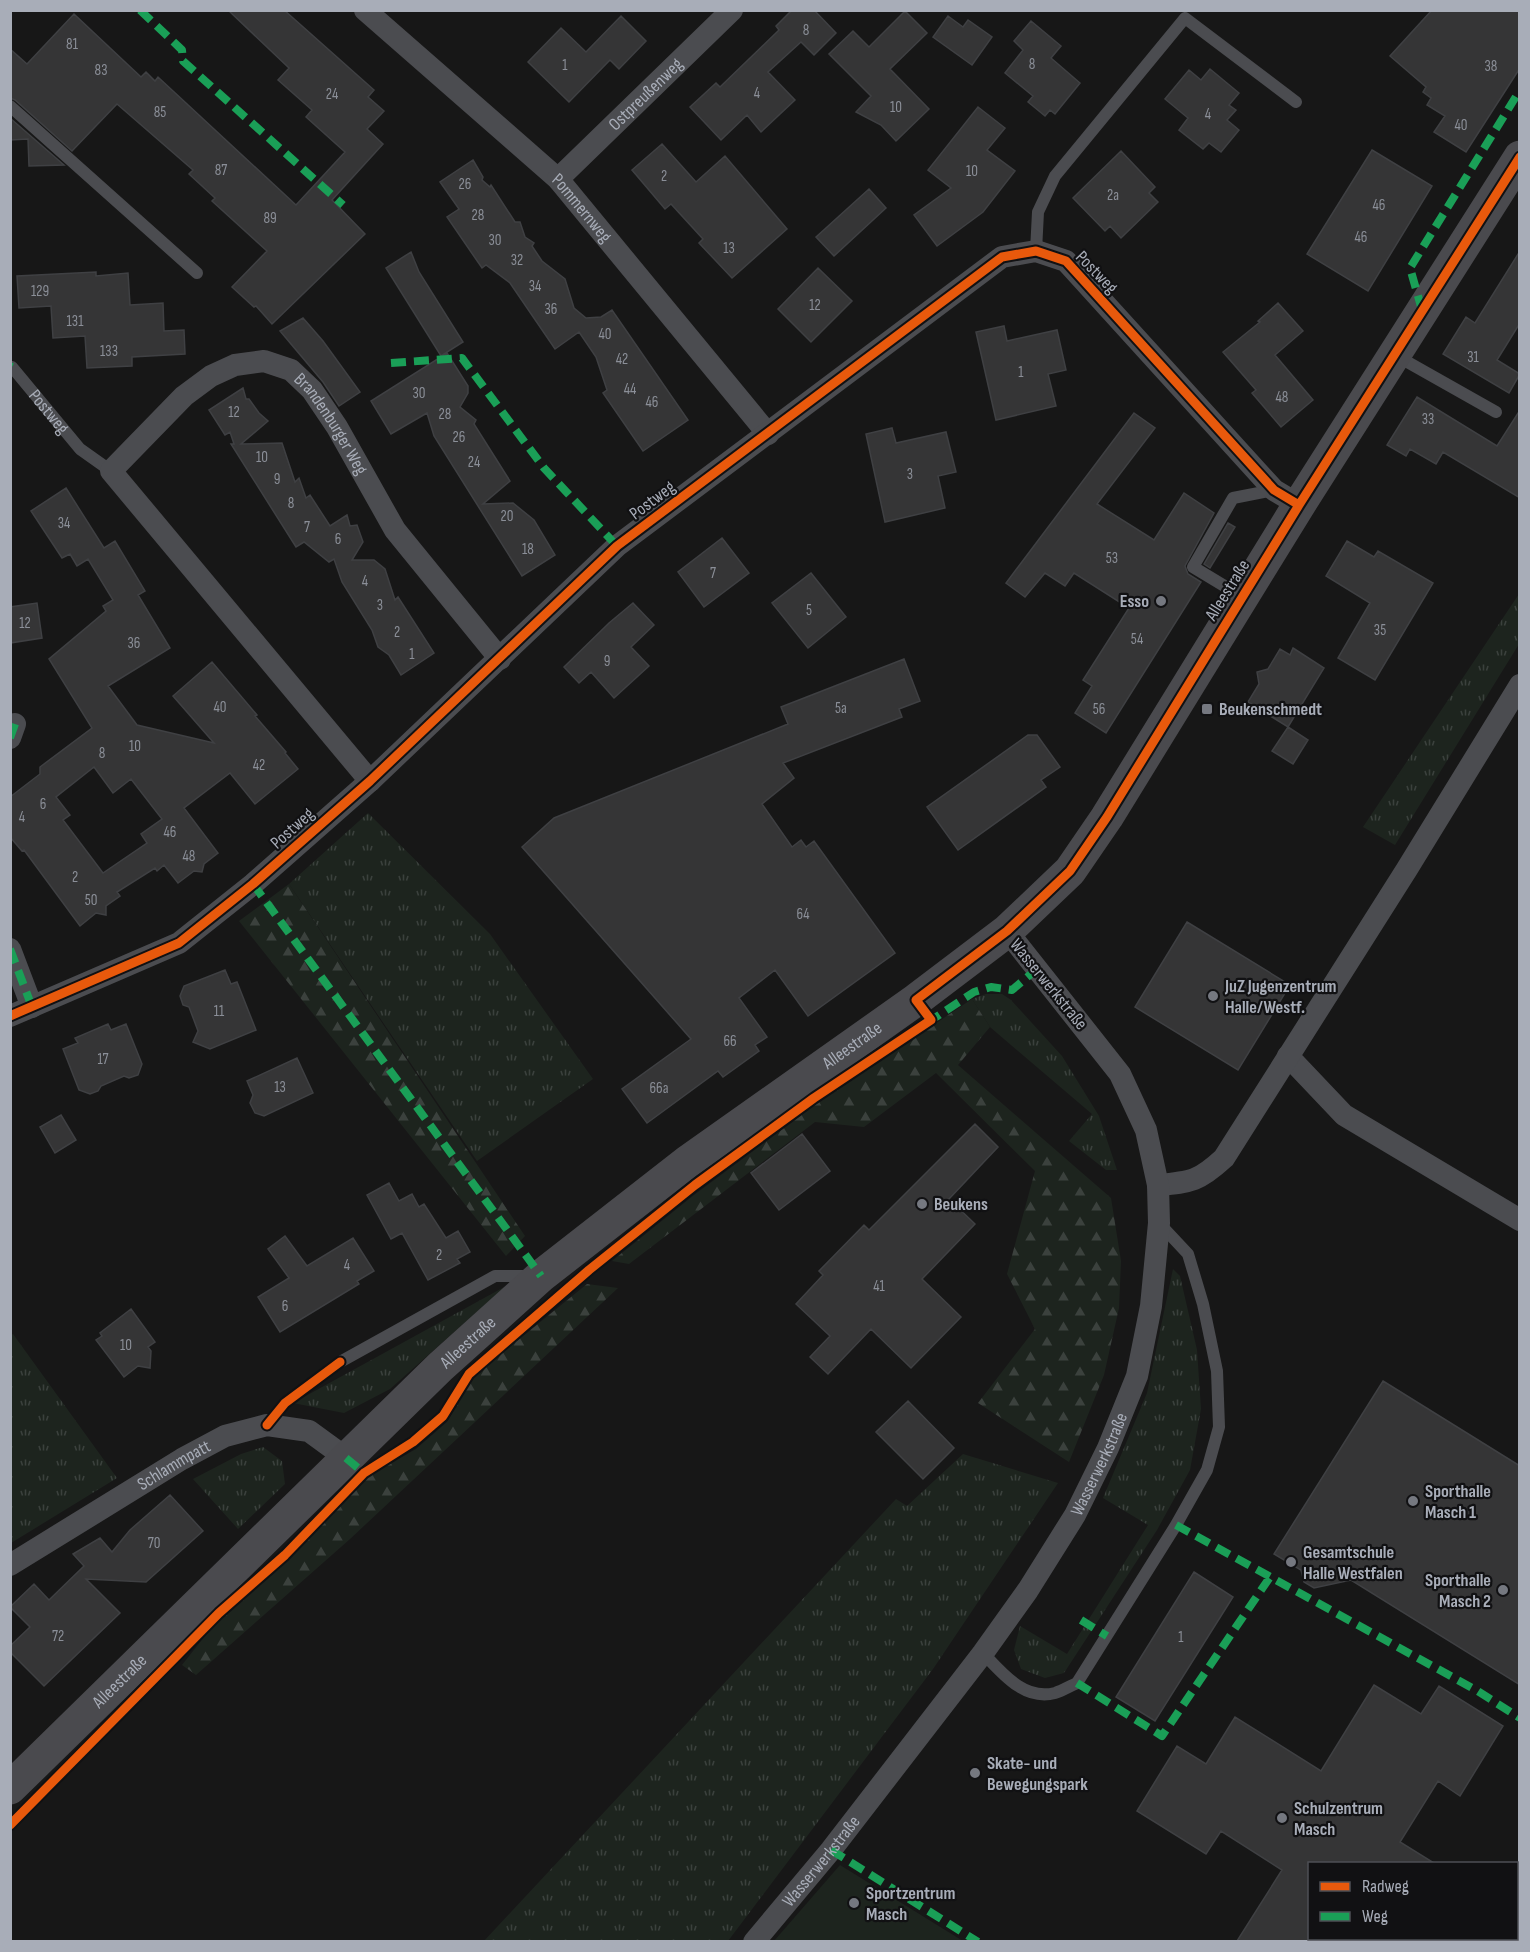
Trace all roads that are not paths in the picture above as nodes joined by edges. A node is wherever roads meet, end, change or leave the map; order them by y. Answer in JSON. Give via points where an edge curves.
{"nodes":[{"id":1,"x":365,"y":10,"type":"edge"},
{"id":2,"x":732,"y":10,"type":"edge"},
{"id":3,"x":1296,"y":102,"type":"dead end"},
{"id":4,"x":10,"y":106,"type":"edge"},
{"id":5,"x":1520,"y":157,"type":"edge"},
{"id":6,"x":558,"y":179,"type":"junction"},
{"id":7,"x":1036,"y":251,"type":"junction"},
{"id":8,"x":197,"y":273,"type":"dead end"},
{"id":9,"x":1394,"y":355,"type":"junction"},
{"id":10,"x":12,"y":367,"type":"edge"},
{"id":11,"x":1496,"y":411,"type":"dead end"},
{"id":12,"x":768,"y":434,"type":"junction"},
{"id":13,"x":111,"y":471,"type":"junction"},
{"id":14,"x":1287,"y":497,"type":"junction"},
{"id":15,"x":1242,"y":597,"type":"junction"},
{"id":16,"x":500,"y":659,"type":"junction"},
{"id":17,"x":1518,"y":690,"type":"edge"},
{"id":18,"x":369,"y":781,"type":"junction"},
{"id":19,"x":1007,"y":931,"type":"junction"},
{"id":20,"x":10,"y":949,"type":"edge"},
{"id":21,"x":32,"y":1007,"type":"junction"},
{"id":22,"x":10,"y":1016,"type":"edge"},
{"id":23,"x":1288,"y":1056,"type":"junction"},
{"id":24,"x":1158,"y":1185,"type":"junction"},
{"id":25,"x":1520,"y":1220,"type":"edge"},
{"id":26,"x":1159,"y":1223,"type":"junction"},
{"id":27,"x":541,"y":1276,"type":"junction"},
{"id":28,"x":340,"y":1362,"type":"dead end"},
{"id":29,"x":346,"y":1458,"type":"junction"},
{"id":30,"x":10,"y":1565,"type":"edge"},
{"id":31,"x":983,"y":1653,"type":"junction"},
{"id":32,"x":10,"y":1788,"type":"edge"},
{"id":33,"x":754,"y":1941,"type":"edge"}],
"edges":[{"from":1,"to":6,"type":"street","name":"Pommernweg"},
{"from":2,"to":6,"type":"street","name":"Ostpreußenweg"},
{"from":3,"to":7,"type":"lane","via":[[1185,18],[1055,176],[1038,212]]},
{"from":4,"to":8,"type":"lane"},
{"from":5,"to":9,"type":"street","name":"Alleestraße"},
{"from":6,"to":12,"type":"street","name":"Pommernweg"},
{"from":7,"to":12,"type":"street","name":"Postweg","via":[[1002,256]]},
{"from":7,"to":14,"type":"street","name":"Postweg","via":[[1066,261]]},
{"from":9,"to":11,"type":"lane"},
{"from":9,"to":14,"type":"street","name":"Alleestraße"},
{"from":10,"to":13,"type":"lane","name":"Postweg","via":[[80,449]]},
{"from":12,"to":16,"type":"street","name":"Postweg","via":[[617,546]]},
{"from":13,"to":16,"type":"street","name":"Brandenburger Weg","via":[[184,396],[211,376],[235,365],[264,361],[291,370],[312,390],[337,428],[395,530]]},
{"from":13,"to":18,"type":"street","name":"Postweg"},
{"from":14,"to":15,"type":"street","name":"Alleestraße"},
{"from":14,"to":15,"type":"lane","via":[[1233,498],[1193,567]]},
{"from":15,"to":19,"type":"street","name":"Alleestraße","via":[[1070,872]]},
{"from":16,"to":18,"type":"street","name":"Postweg"},
{"from":17,"to":23,"type":"street"},
{"from":18,"to":21,"type":"street","name":"Postweg","via":[[253,884],[179,943]]},
{"from":19,"to":24,"type":"street","name":"Wasserwerkstraße","via":[[1120,1074],[1146,1130]]},
{"from":19,"to":27,"type":"street","name":"Alleestraße","via":[[687,1162]]},
{"from":20,"to":21,"type":"street"},
{"from":21,"to":22,"type":"street","name":"Postweg"},
{"from":23,"to":24,"type":"street","via":[[1224,1158],[1206,1174],[1187,1183]]},
{"from":23,"to":25,"type":"street","via":[[1344,1115]]},
{"from":24,"to":26,"type":"street","name":"Wasserwerkstraße"},
{"from":26,"to":31,"type":"street","name":"Wasserwerkstraße","via":[[1151,1306],[1137,1376],[1108,1448],[1071,1521]]},
{"from":26,"to":31,"type":"lane","via":[[1188,1254],[1217,1371],[1219,1427],[1207,1470],[1077,1683],[1055,1693],[1032,1694],[1008,1679]]},
{"from":27,"to":28,"type":"lane","via":[[495,1276]]},
{"from":27,"to":29,"type":"street","name":"Alleestraße"},
{"from":29,"to":30,"type":"street","name":"Schlammpatt","via":[[309,1431],[267,1425],[225,1436]]},
{"from":29,"to":32,"type":"street","name":"Alleestraße"},
{"from":31,"to":33,"type":"street","name":"Wasserwerkstraße","via":[[831,1850]]}]}
